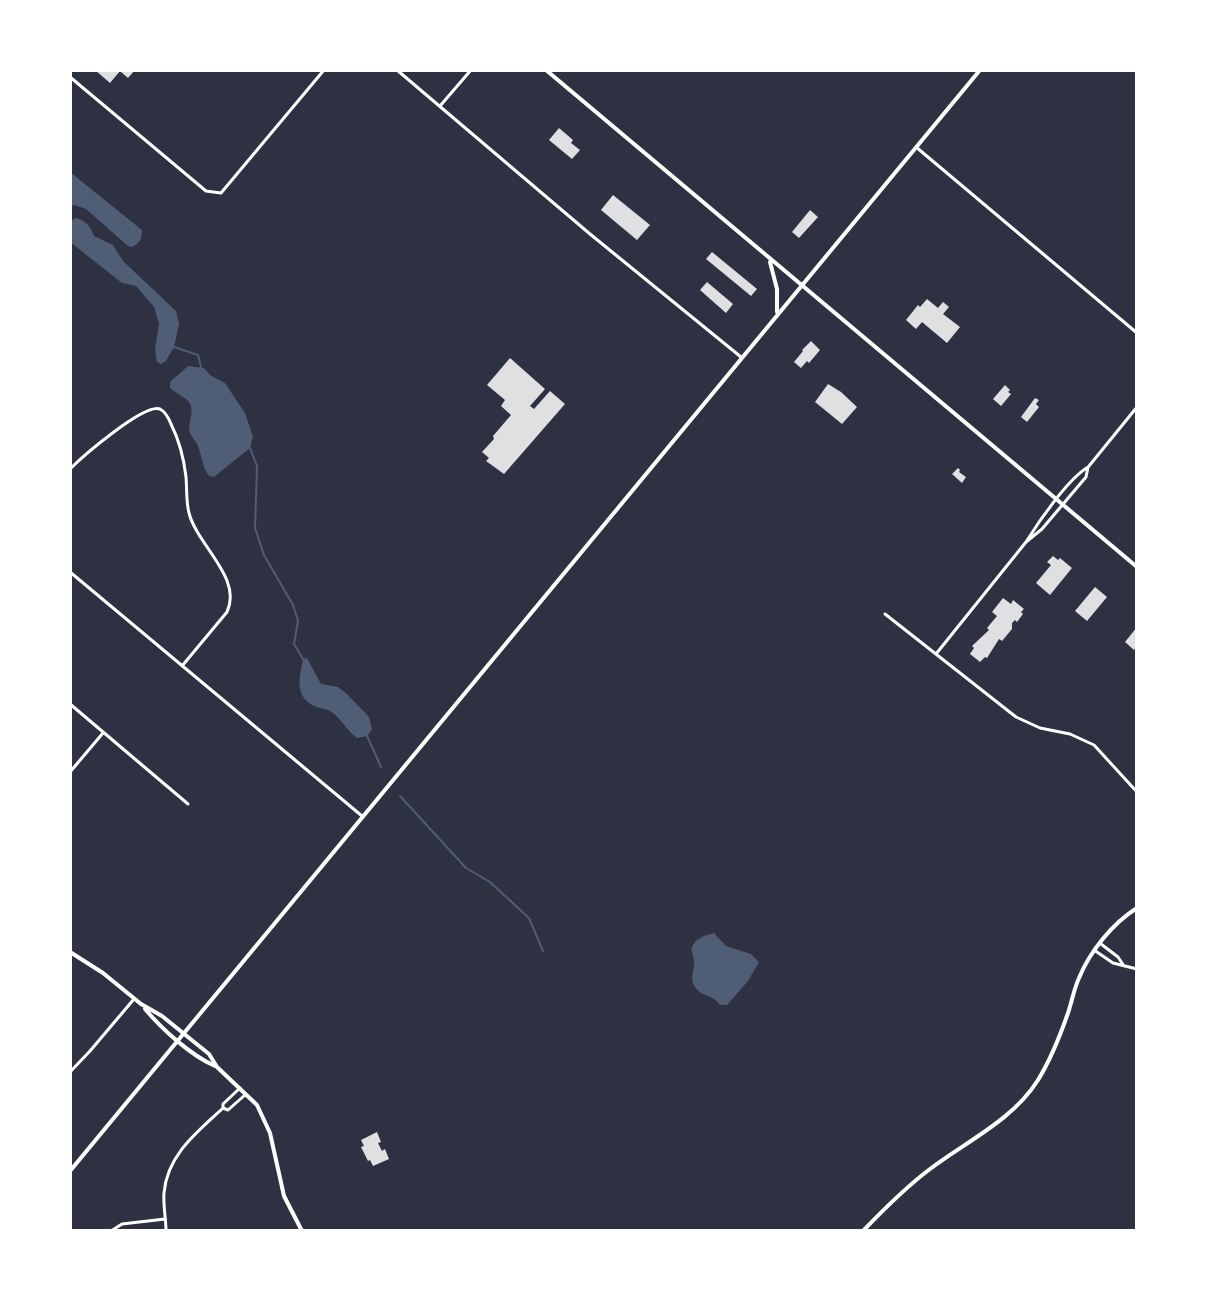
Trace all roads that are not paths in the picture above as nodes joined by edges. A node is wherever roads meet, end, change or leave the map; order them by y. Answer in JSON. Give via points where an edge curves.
{"nodes":[{"id":1,"x":324,"y":70,"type":"edge"},
{"id":2,"x":397,"y":70,"type":"edge"},
{"id":3,"x":471,"y":70,"type":"edge"},
{"id":4,"x":546,"y":70,"type":"edge"},
{"id":5,"x":980,"y":70,"type":"edge"},
{"id":6,"x":70,"y":77,"type":"edge"},
{"id":7,"x":440,"y":106,"type":"junction"},
{"id":8,"x":916,"y":147,"type":"junction"},
{"id":9,"x":770,"y":259,"type":"junction"},
{"id":10,"x":800,"y":285,"type":"junction"},
{"id":11,"x":777,"y":313,"type":"junction"},
{"id":12,"x":1137,"y":333,"type":"edge"},
{"id":13,"x":741,"y":357,"type":"junction"},
{"id":14,"x":1137,"y":407,"type":"edge"},
{"id":15,"x":1088,"y":467,"type":"junction"},
{"id":16,"x":70,"y":469,"type":"edge"},
{"id":17,"x":1057,"y":500,"type":"junction"},
{"id":18,"x":1063,"y":505,"type":"junction"},
{"id":19,"x":1026,"y":542,"type":"junction"},
{"id":20,"x":1137,"y":567,"type":"edge"},
{"id":21,"x":70,"y":572,"type":"edge"},
{"id":22,"x":885,"y":614,"type":"dead end"},
{"id":23,"x":936,"y":654,"type":"junction"},
{"id":24,"x":182,"y":666,"type":"junction"},
{"id":25,"x":70,"y":704,"type":"edge"},
{"id":26,"x":103,"y":733,"type":"junction"},
{"id":27,"x":70,"y":772,"type":"edge"},
{"id":28,"x":1137,"y":792,"type":"edge"},
{"id":29,"x":188,"y":804,"type":"dead end"},
{"id":30,"x":363,"y":817,"type":"junction"},
{"id":31,"x":1137,"y":908,"type":"edge"},
{"id":32,"x":1100,"y":943,"type":"junction"},
{"id":33,"x":1094,"y":950,"type":"junction"},
{"id":34,"x":70,"y":952,"type":"edge"},
{"id":35,"x":1124,"y":966,"type":"junction"},
{"id":36,"x":1137,"y":969,"type":"edge"},
{"id":37,"x":134,"y":999,"type":"junction"},
{"id":38,"x":141,"y":1004,"type":"junction"},
{"id":39,"x":184,"y":1034,"type":"junction"},
{"id":40,"x":178,"y":1040,"type":"junction"},
{"id":41,"x":217,"y":1067,"type":"junction"},
{"id":42,"x":70,"y":1072,"type":"edge"},
{"id":43,"x":240,"y":1088,"type":"junction"},
{"id":44,"x":246,"y":1094,"type":"junction"},
{"id":45,"x":223,"y":1108,"type":"junction"},
{"id":46,"x":70,"y":1171,"type":"edge"},
{"id":47,"x":165,"y":1219,"type":"junction"},
{"id":48,"x":111,"y":1231,"type":"edge"},
{"id":49,"x":166,"y":1231,"type":"edge"},
{"id":50,"x":302,"y":1231,"type":"edge"},
{"id":51,"x":863,"y":1231,"type":"edge"}],
"edges":[{"from":1,"to":6,"type":"street","via":[[221,193],[206,191]]},
{"from":2,"to":7,"type":"street"},
{"from":3,"to":7,"type":"street"},
{"from":4,"to":9,"type":"main road"},
{"from":5,"to":8,"type":"main road"},
{"from":7,"to":13,"type":"street"},
{"from":8,"to":10,"type":"main road"},
{"from":8,"to":12,"type":"street"},
{"from":9,"to":10,"type":"main road"},
{"from":9,"to":11,"type":"main road"},
{"from":10,"to":11,"type":"main road"},
{"from":10,"to":17,"type":"main road"},
{"from":11,"to":13,"type":"main road"},
{"from":13,"to":30,"type":"main road"},
{"from":14,"to":15,"type":"street"},
{"from":15,"to":17,"type":"street"},
{"from":15,"to":18,"type":"street"},
{"from":16,"to":24,"type":"street","via":[[151,409],[167,416],[180,449],[191,519],[231,596],[227,612]]},
{"from":17,"to":18,"type":"main road"},
{"from":17,"to":19,"type":"street"},
{"from":18,"to":19,"type":"street"},
{"from":18,"to":20,"type":"main road"},
{"from":19,"to":23,"type":"street"},
{"from":21,"to":24,"type":"street"},
{"from":22,"to":23,"type":"street"},
{"from":23,"to":28,"type":"street","via":[[1016,717],[1094,745]]},
{"from":24,"to":30,"type":"street"},
{"from":25,"to":26,"type":"street"},
{"from":26,"to":27,"type":"street"},
{"from":26,"to":29,"type":"street"},
{"from":30,"to":39,"type":"main road"},
{"from":31,"to":32,"type":"main road"},
{"from":32,"to":33,"type":"main road"},
{"from":32,"to":35,"type":"street"},
{"from":33,"to":35,"type":"street"},
{"from":33,"to":51,"type":"main road","via":[[1079,976],[1053,1053],[1024,1098],[928,1170]]},
{"from":34,"to":37,"type":"main road"},
{"from":35,"to":36,"type":"street"},
{"from":37,"to":38,"type":"main road"},
{"from":37,"to":42,"type":"street"},
{"from":38,"to":39,"type":"main road"},
{"from":38,"to":40,"type":"main road"},
{"from":39,"to":40,"type":"main road"},
{"from":39,"to":41,"type":"main road"},
{"from":40,"to":41,"type":"main road"},
{"from":40,"to":46,"type":"main road"},
{"from":41,"to":43,"type":"main road"},
{"from":43,"to":44,"type":"main road"},
{"from":43,"to":45,"type":"street"},
{"from":44,"to":45,"type":"street","via":[[228,1110]]},
{"from":44,"to":50,"type":"main road","via":[[270,1133],[284,1196]]},
{"from":45,"to":47,"type":"street","via":[[173,1161],[164,1190]]},
{"from":47,"to":48,"type":"street","via":[[122,1224]]},
{"from":47,"to":49,"type":"street"}]}
